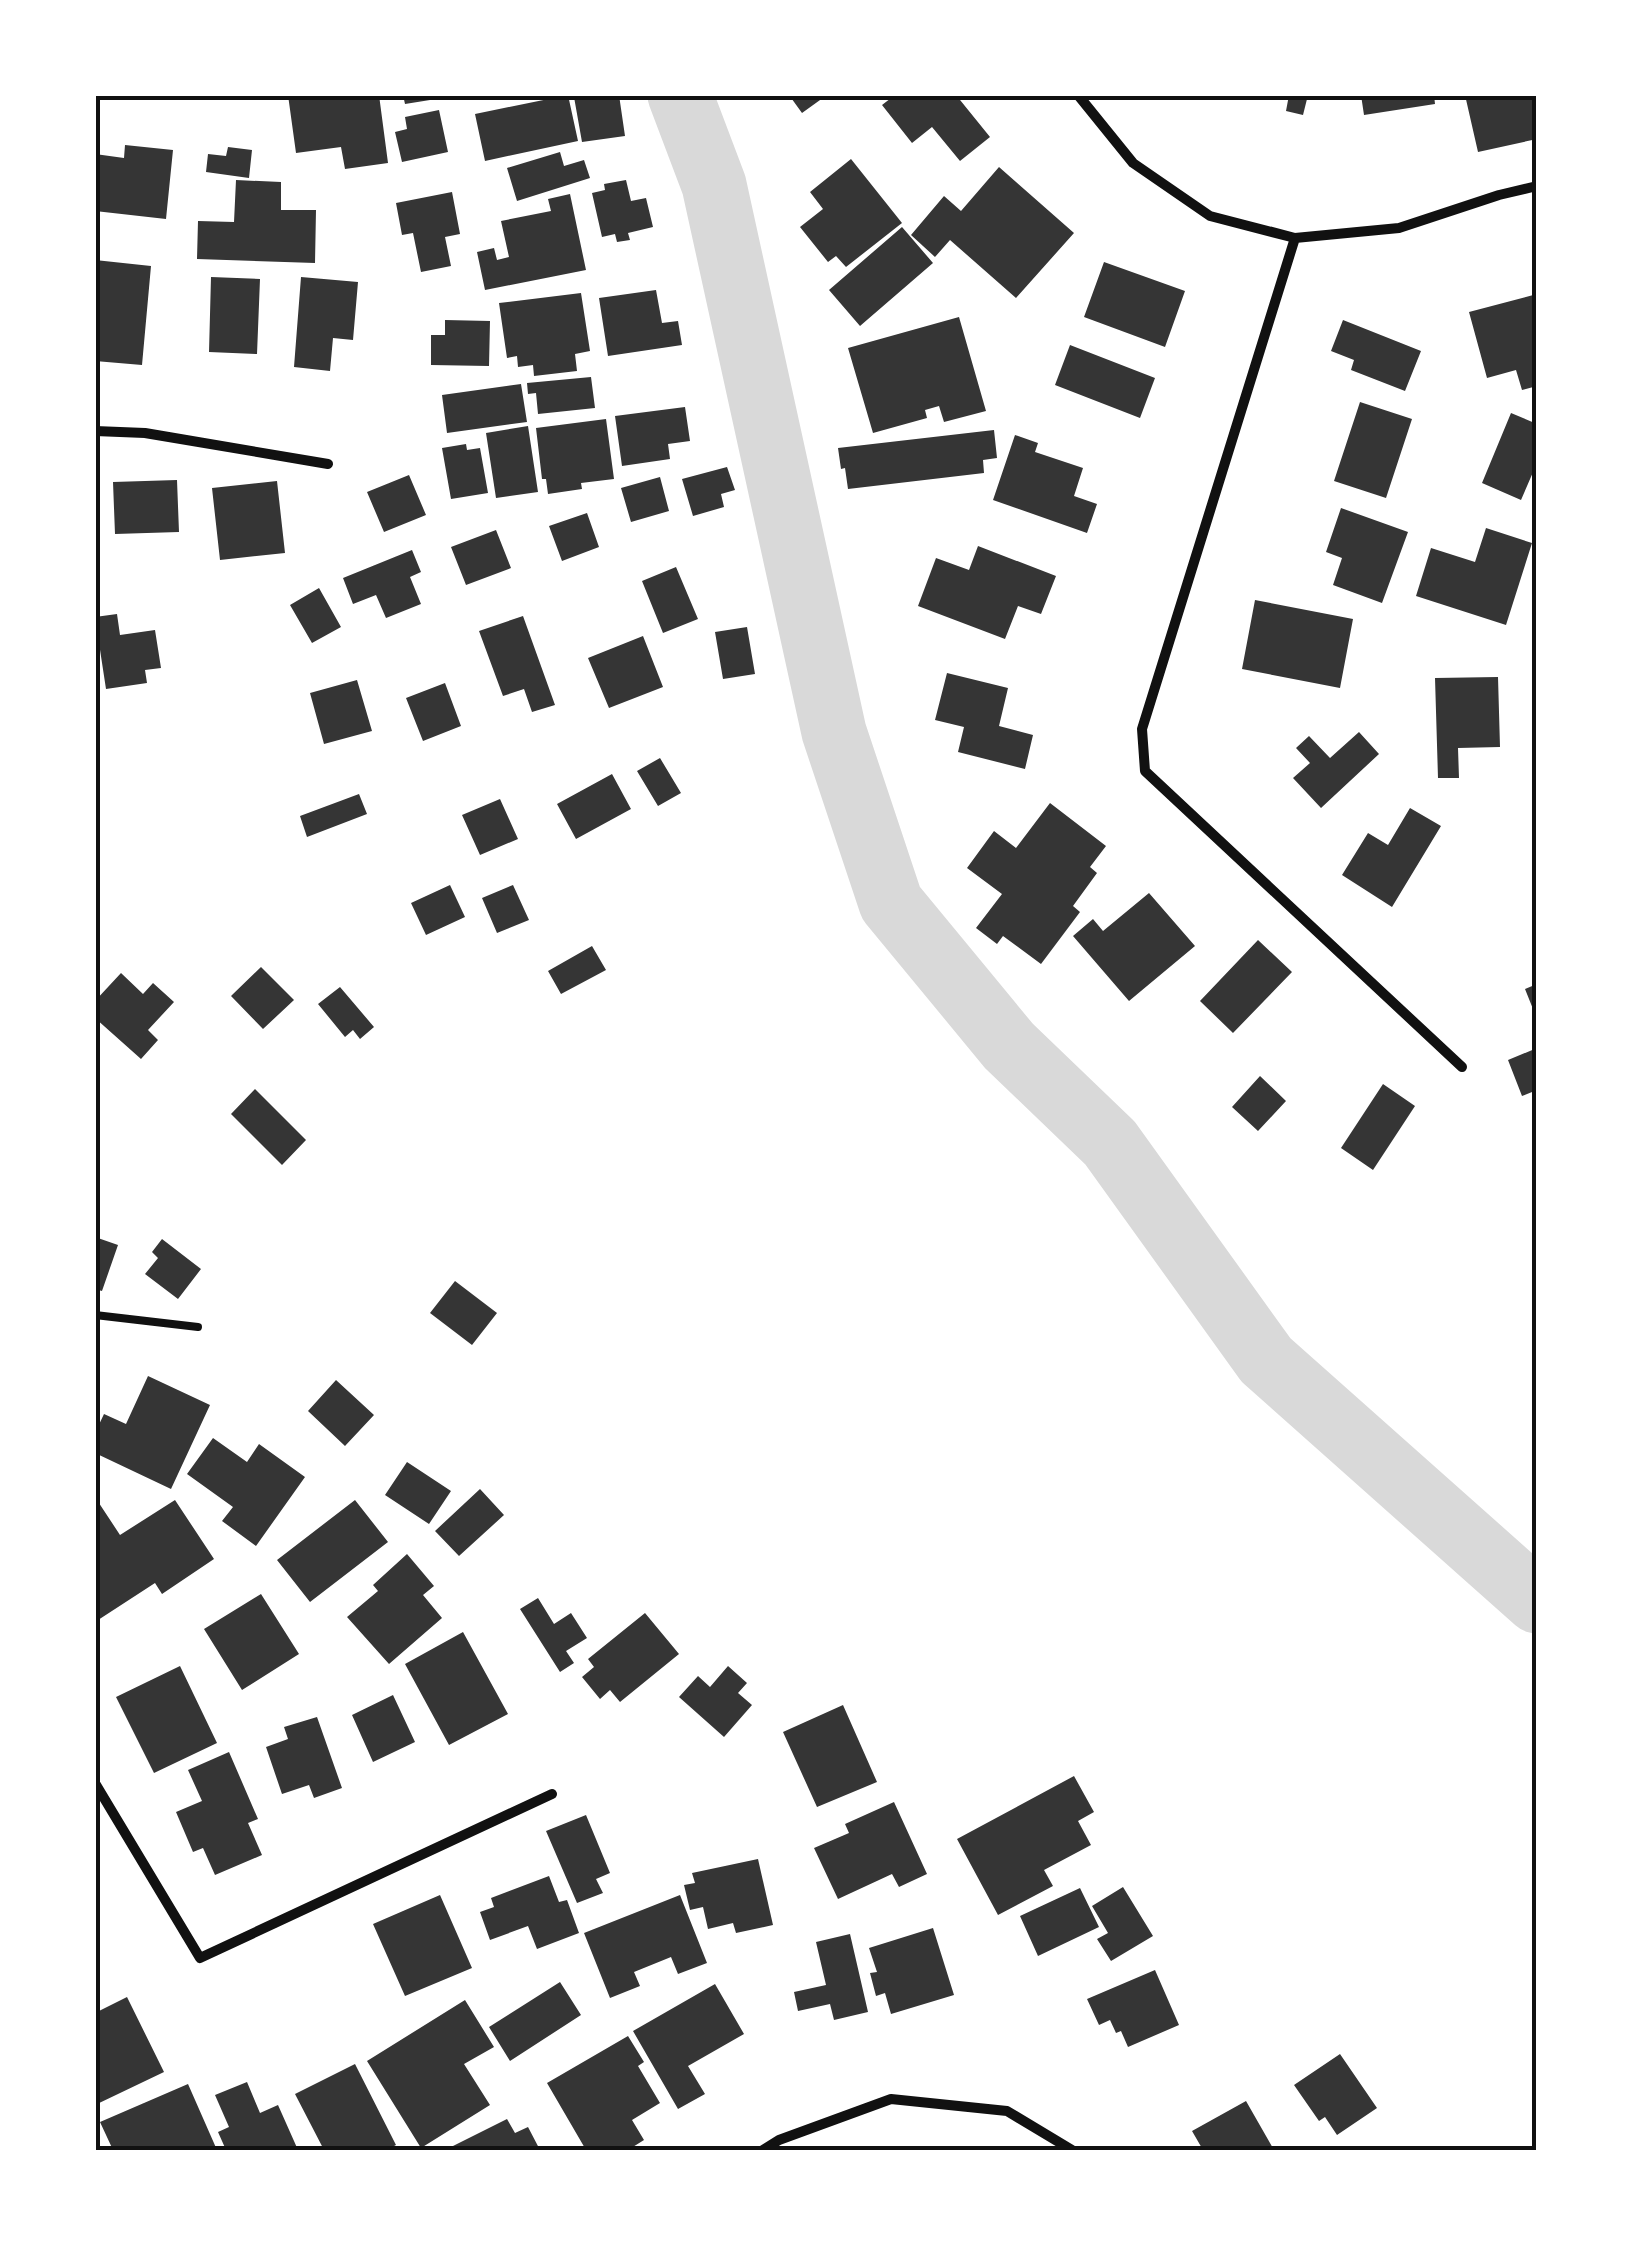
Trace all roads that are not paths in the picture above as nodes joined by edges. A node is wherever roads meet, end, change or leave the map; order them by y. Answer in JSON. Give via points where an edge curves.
{"nodes":[{"id":1,"x":1078,"y":95,"type":"edge"},
{"id":2,"x":1537,"y":186,"type":"edge"},
{"id":3,"x":1295,"y":238,"type":"junction"},
{"id":4,"x":95,"y":432,"type":"edge"},
{"id":5,"x":328,"y":464,"type":"dead end"},
{"id":6,"x":1462,"y":1067,"type":"dead end"},
{"id":7,"x":95,"y":1315,"type":"edge"},
{"id":8,"x":198,"y":1328,"type":"dead end"},
{"id":9,"x":95,"y":1783,"type":"edge"},
{"id":10,"x":552,"y":1794,"type":"dead end"},
{"id":11,"x":764,"y":2150,"type":"edge"},
{"id":12,"x":1072,"y":2150,"type":"edge"}],
"edges":[{"from":1,"to":3,"type":"street","via":[[1134,162],[1210,216]]},
{"from":2,"to":3,"type":"street","via":[[1399,228]]},
{"from":3,"to":6,"type":"street","via":[[1142,729],[1145,771]]},
{"from":4,"to":5,"type":"street","via":[[144,433]]},
{"from":7,"to":8,"type":"lane"},
{"from":9,"to":10,"type":"street","via":[[200,1958]]},
{"from":11,"to":12,"type":"street","via":[[891,2099],[1006,2111]]}]}
